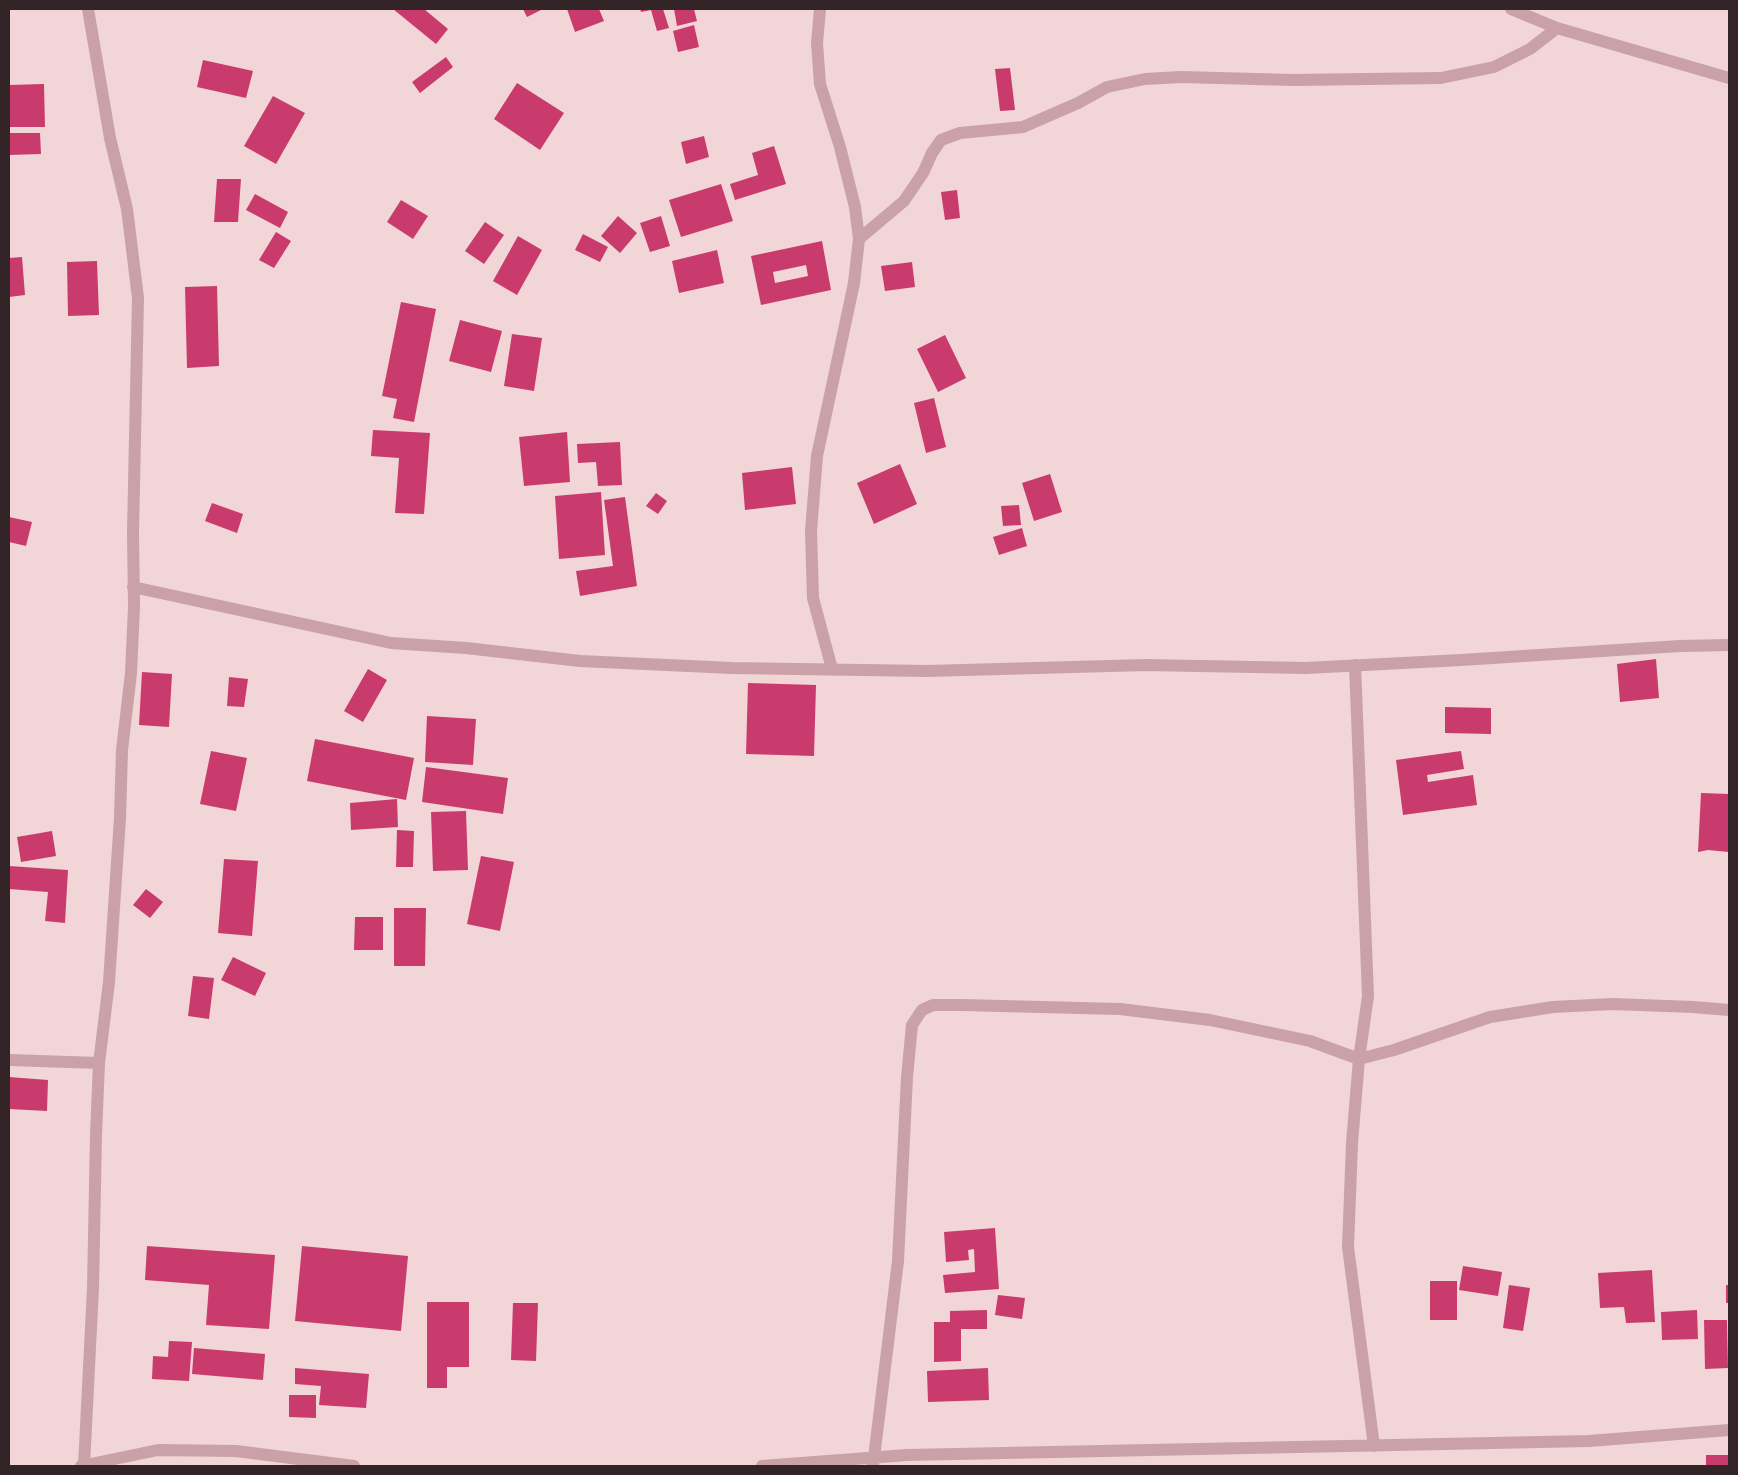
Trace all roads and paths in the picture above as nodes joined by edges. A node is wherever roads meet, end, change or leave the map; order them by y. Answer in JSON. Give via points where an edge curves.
{"nodes":[{"id":1,"x":88,"y":9,"type":"edge"},
{"id":2,"x":820,"y":9,"type":"edge"},
{"id":3,"x":1512,"y":9,"type":"edge"},
{"id":4,"x":1557,"y":28,"type":"junction"},
{"id":5,"x":1729,"y":78,"type":"edge"},
{"id":6,"x":858,"y":240,"type":"junction"},
{"id":7,"x":133,"y":587,"type":"junction"},
{"id":8,"x":1729,"y":645,"type":"edge"},
{"id":9,"x":1355,"y":665,"type":"junction"},
{"id":10,"x":832,"y":670,"type":"junction"},
{"id":11,"x":1729,"y":1010,"type":"edge"},
{"id":12,"x":1359,"y":1059,"type":"junction"},
{"id":13,"x":9,"y":1060,"type":"edge"},
{"id":14,"x":99,"y":1063,"type":"junction"},
{"id":15,"x":1729,"y":1430,"type":"edge"},
{"id":16,"x":1374,"y":1446,"type":"junction"},
{"id":17,"x":873,"y":1462,"type":"edge"},
{"id":18,"x":83,"y":1466,"type":"edge"},
{"id":19,"x":354,"y":1466,"type":"edge"},
{"id":20,"x":762,"y":1466,"type":"edge"}],
"edges":[{"from":1,"to":7,"type":"street","via":[[126,209],[138,298]]},
{"from":2,"to":6,"type":"street","via":[[817,43],[820,84],[855,207]]},
{"from":3,"to":4,"type":"street"},
{"from":4,"to":5,"type":"street"},
{"from":4,"to":6,"type":"street","via":[[1530,49],[1494,67],[1441,78],[1293,80],[1180,77],[1145,79],[1107,87],[1023,127],[960,133],[941,140],[904,201]]},
{"from":6,"to":10,"type":"street","via":[[854,283],[817,456],[810,531],[813,598]]},
{"from":7,"to":10,"type":"street","via":[[391,643],[580,661]]},
{"from":7,"to":14,"type":"street","via":[[131,673],[122,750],[109,982]]},
{"from":8,"to":9,"type":"street"},
{"from":9,"to":10,"type":"street","via":[[1306,668],[1146,665],[927,671]]},
{"from":9,"to":12,"type":"street","via":[[1368,996]]},
{"from":11,"to":12,"type":"street","via":[[1613,1004],[1553,1006],[1490,1017]]},
{"from":12,"to":16,"type":"street","via":[[1348,1247]]},
{"from":12,"to":17,"type":"street","via":[[1310,1041],[1210,1020],[1120,1009],[933,1005],[922,1010],[912,1025],[898,1262]]},
{"from":13,"to":14,"type":"street"},
{"from":14,"to":18,"type":"street"},
{"from":15,"to":16,"type":"street","via":[[1589,1441]]},
{"from":16,"to":17,"type":"street","via":[[917,1455]]},
{"from":17,"to":20,"type":"street"},
{"from":18,"to":19,"type":"street","via":[[158,1450],[236,1451]]}]}
